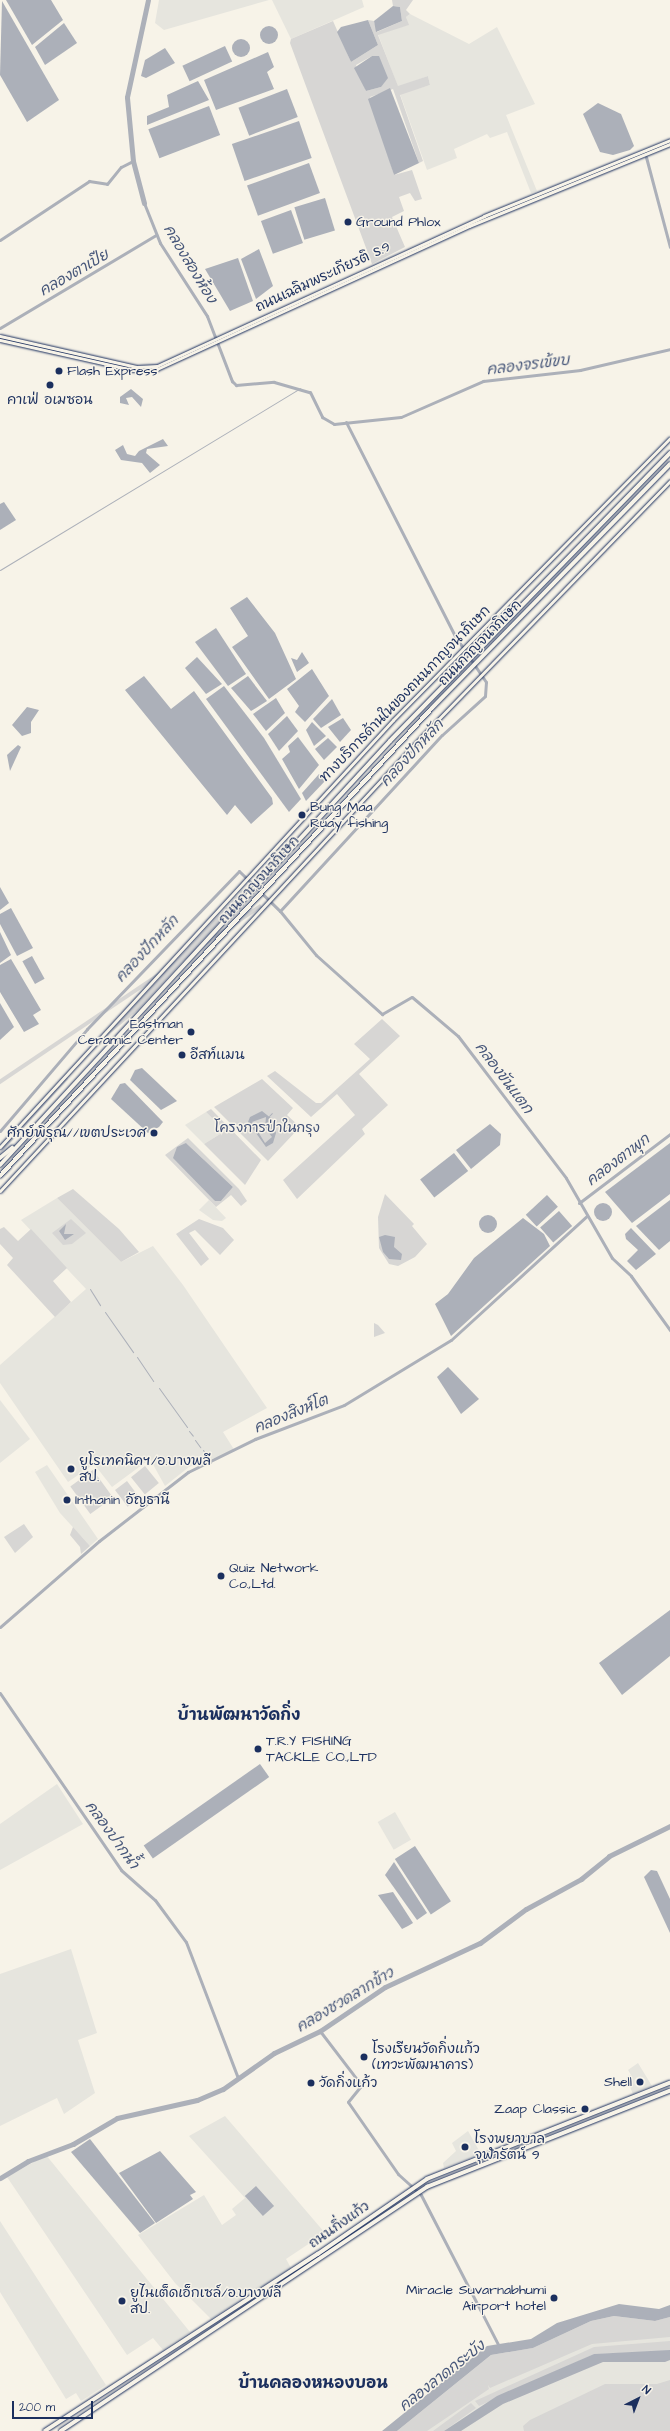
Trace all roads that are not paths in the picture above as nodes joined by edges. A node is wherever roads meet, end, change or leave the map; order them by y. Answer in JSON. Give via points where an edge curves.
{"nodes":[{"id":1,"x":670,"y":140,"type":"edge"},
{"id":2,"x":670,"y":144,"type":"edge"},
{"id":3,"x":230,"y":334,"type":"junction"},
{"id":4,"x":0,"y":338,"type":"edge"},
{"id":5,"x":670,"y":438,"type":"edge"},
{"id":6,"x":670,"y":453,"type":"edge"},
{"id":7,"x":670,"y":464,"type":"edge"},
{"id":8,"x":670,"y":481,"type":"edge"},
{"id":9,"x":23,"y":1140,"type":"junction"},
{"id":10,"x":0,"y":1147,"type":"edge"},
{"id":11,"x":0,"y":1158,"type":"edge"},
{"id":12,"x":0,"y":1165,"type":"edge"},
{"id":13,"x":0,"y":1176,"type":"edge"},
{"id":14,"x":0,"y":1191,"type":"edge"},
{"id":15,"x":670,"y":2083,"type":"edge"},
{"id":16,"x":670,"y":2091,"type":"edge"},
{"id":17,"x":554,"y":2129,"type":"junction"},
{"id":18,"x":556,"y":2136,"type":"junction"},
{"id":19,"x":139,"y":2369,"type":"junction"},
{"id":20,"x":144,"y":2378,"type":"junction"},
{"id":21,"x":45,"y":2431,"type":"edge"},
{"id":22,"x":61,"y":2431,"type":"edge"}],
"edges":[{"from":1,"to":3,"type":"main road","name":"ถนนเฉลิมพระเกียรติ ร.9","via":[[484,216]]},
{"from":2,"to":3,"type":"main road","name":"ถนนเฉลิมพระเกียรติ ร.9","via":[[469,226]]},
{"from":3,"to":4,"type":"main road","name":"ถนนเฉลิมพระเกียรติ ร.9","via":[[162,364],[137,369]]},
{"from":5,"to":10,"type":"main road","name":"ทางบริการด้านในของถนนกาญจนาภิเษก","via":[[393,720]]},
{"from":6,"to":9,"type":"highway","name":"ถนนกาญจนาภิเษก","via":[[475,652]]},
{"from":7,"to":13,"type":"highway","name":"ถนนกาญจนาภิเษก","via":[[470,669]]},
{"from":8,"to":14,"type":"main road","via":[[485,670]]},
{"from":9,"to":11,"type":"highway"},
{"from":9,"to":12,"type":"highway","name":"ถนนกาญจนาภิเษก"},
{"from":15,"to":17,"type":"main road","name":"ถนนกิ่งแก้ว"},
{"from":16,"to":18,"type":"main road","name":"ถนนกิ่งแก้ว"},
{"from":17,"to":18,"type":"main road"},
{"from":17,"to":19,"type":"main road","name":"ถนนกิ่งแก้ว","via":[[417,2184],[318,2254]]},
{"from":18,"to":20,"type":"main road","name":"ถนนกิ่งแก้ว","via":[[421,2191]]},
{"from":19,"to":20,"type":"main road"},
{"from":19,"to":21,"type":"main road","name":"ถนนกิ่งแก้ว"},
{"from":20,"to":22,"type":"main road","name":"ถนนกิ่งแก้ว"}]}
